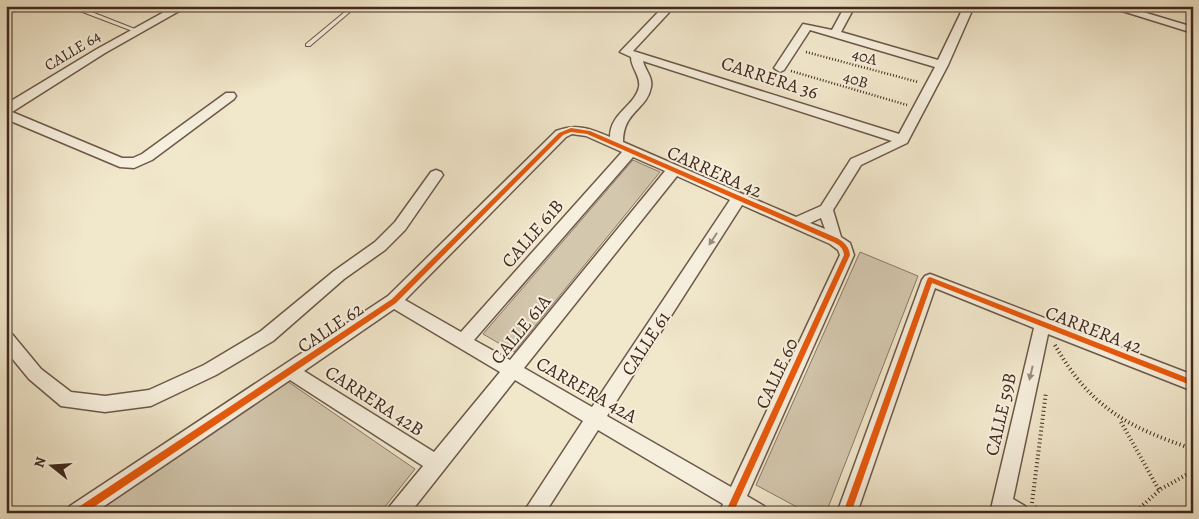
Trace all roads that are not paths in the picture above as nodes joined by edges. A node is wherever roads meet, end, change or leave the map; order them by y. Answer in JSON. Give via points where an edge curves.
{"nodes":[{"id":1,"x":78,"y":6,"type":"edge"},
{"id":2,"x":183,"y":6,"type":"edge"},
{"id":3,"x":356,"y":6,"type":"edge"},
{"id":4,"x":670,"y":6,"type":"edge"},
{"id":5,"x":850,"y":6,"type":"edge"},
{"id":6,"x":969,"y":6,"type":"edge"},
{"id":7,"x":1111,"y":6,"type":"edge"},
{"id":8,"x":1193,"y":30,"type":"edge"},
{"id":9,"x":138,"y":31,"type":"junction"},
{"id":10,"x":835,"y":34,"type":"junction"},
{"id":11,"x":308,"y":46,"type":"dead end"},
{"id":12,"x":632,"y":53,"type":"junction"},
{"id":13,"x":942,"y":64,"type":"junction"},
{"id":14,"x":784,"y":69,"type":"road end"},
{"id":15,"x":230,"y":96,"type":"dead end"},
{"id":16,"x":6,"y":112,"type":"edge"},
{"id":17,"x":620,"y":119,"type":"junction"},
{"id":18,"x":571,"y":130,"type":"joint"},
{"id":19,"x":588,"y":132,"type":"junction"},
{"id":20,"x":902,"y":140,"type":"junction"},
{"id":21,"x":617,"y":145,"type":"junction"},
{"id":22,"x":631,"y":151,"type":"junction"},
{"id":23,"x":674,"y":170,"type":"junction"},
{"id":24,"x":436,"y":175,"type":"dead end"},
{"id":25,"x":739,"y":198,"type":"junction"},
{"id":26,"x":826,"y":210,"type":"junction"},
{"id":27,"x":796,"y":223,"type":"junction"},
{"id":28,"x":840,"y":243,"type":"junction"},
{"id":29,"x":394,"y":301,"type":"junction"},
{"id":30,"x":1042,"y":326,"type":"junction"},
{"id":31,"x":6,"y":339,"type":"edge"},
{"id":32,"x":463,"y":341,"type":"junction"},
{"id":33,"x":512,"y":370,"type":"junction"},
{"id":34,"x":291,"y":372,"type":"junction"},
{"id":35,"x":1193,"y":383,"type":"edge"},
{"id":36,"x":595,"y":418,"type":"junction"},
{"id":37,"x":436,"y":464,"type":"junction"},
{"id":38,"x":732,"y":506,"type":"edge"},
{"id":39,"x":1007,"y":510,"type":"edge"},
{"id":40,"x":77,"y":513,"type":"edge"},
{"id":41,"x":397,"y":513,"type":"edge"},
{"id":42,"x":533,"y":513,"type":"edge"},
{"id":43,"x":757,"y":513,"type":"edge"},
{"id":44,"x":847,"y":513,"type":"edge"}],
"edges":[{"from":1,"to":9,"type":"lane"},
{"from":2,"to":9,"type":"street","name":"CALLE 64"},
{"from":3,"to":11,"type":"lane"},
{"from":4,"to":12,"type":"street"},
{"from":5,"to":10,"type":"street"},
{"from":6,"to":13,"type":"street"},
{"from":7,"to":8,"type":"street"},
{"from":9,"to":16,"type":"street","name":"CALLE 64"},
{"from":10,"to":13,"type":"street"},
{"from":10,"to":14,"type":"street","via":[[807,26]]},
{"from":12,"to":17,"type":"street","via":[[647,82],[643,94]]},
{"from":12,"to":20,"type":"street","name":"CARRERA 36"},
{"from":13,"to":20,"type":"street"},
{"from":15,"to":16,"type":"street","via":[[147,157],[134,163],[120,162]]},
{"from":17,"to":19,"type":"street"},
{"from":17,"to":21,"type":"street","via":[[615,135]]},
{"from":18,"to":19,"type":"street","name":"CARRERA 42"},
{"from":18,"to":29,"type":"street","name":"CALLE 62","via":[[561,134]]},
{"from":19,"to":21,"type":"street","name":"CARRERA 42"},
{"from":20,"to":26,"type":"street","via":[[856,162]]},
{"from":21,"to":22,"type":"street","name":"CARRERA 42"},
{"from":22,"to":23,"type":"street","name":"CARRERA 42"},
{"from":22,"to":32,"type":"street","name":"CALLE 61B"},
{"from":23,"to":25,"type":"street","name":"CARRERA 42"},
{"from":23,"to":33,"type":"street","name":"CALLE 61A"},
{"from":24,"to":31,"type":"street","via":[[404,221],[380,246],[267,336],[210,370],[151,398],[106,404],[67,400],[35,374]]},
{"from":25,"to":27,"type":"street","name":"CARRERA 42"},
{"from":25,"to":36,"type":"street","name":"CALLE 61","one_way":true},
{"from":26,"to":27,"type":"street"},
{"from":26,"to":28,"type":"street"},
{"from":27,"to":28,"type":"street","name":"CARRERA 42"},
{"from":28,"to":38,"type":"street","name":"CALLE 60","via":[[847,255]]},
{"from":29,"to":32,"type":"street","name":"CARRERA 42A"},
{"from":29,"to":34,"type":"street","name":"CALLE 62"},
{"from":30,"to":35,"type":"street","name":"CARRERA 42"},
{"from":30,"to":39,"type":"street","name":"CALLE 59B","one_way":true},
{"from":30,"to":44,"type":"street","name":"CARRERA 42","via":[[930,280]]},
{"from":32,"to":33,"type":"street","name":"CARRERA 42A"},
{"from":33,"to":36,"type":"street","name":"CARRERA 42A"},
{"from":33,"to":37,"type":"street","name":"CALLE 61A"},
{"from":34,"to":37,"type":"street","name":"CARRERA 42B"},
{"from":34,"to":40,"type":"street","name":"CALLE 62"},
{"from":36,"to":38,"type":"street","name":"CARRERA 42A"},
{"from":36,"to":42,"type":"street","name":"CALLE 61"},
{"from":37,"to":41,"type":"street","name":"CALLE 61A"},
{"from":38,"to":43,"type":"street","name":"CARRERA 42A"}]}
